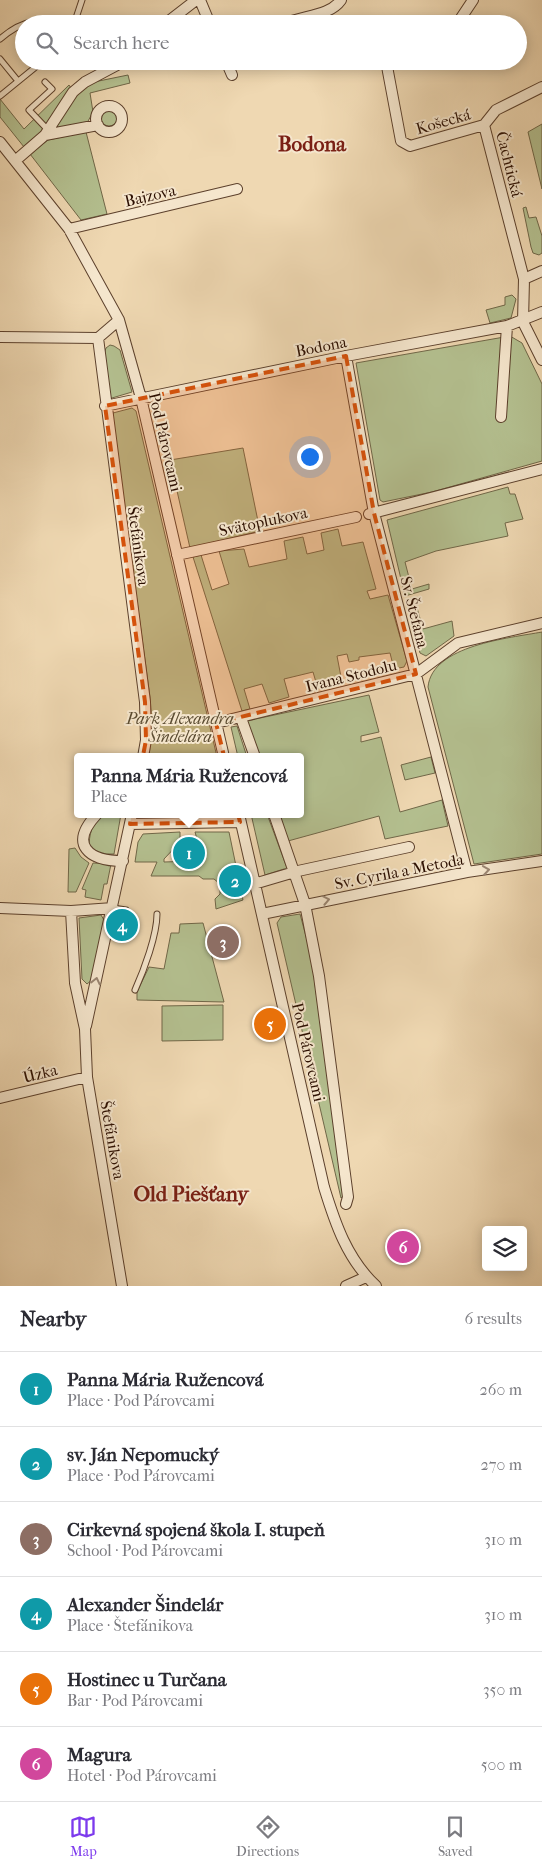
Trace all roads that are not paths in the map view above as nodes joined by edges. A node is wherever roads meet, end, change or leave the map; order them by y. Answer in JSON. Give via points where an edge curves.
{"nodes":[{"id":1,"x":82,"y":0,"type":"edge"},
{"id":2,"x":196,"y":0,"type":"edge"},
{"id":3,"x":200,"y":0,"type":"edge"},
{"id":4,"x":341,"y":0,"type":"edge"},
{"id":5,"x":473,"y":0,"type":"edge"},
{"id":6,"x":77,"y":15,"type":"edge"},
{"id":7,"x":177,"y":15,"type":"edge"},
{"id":8,"x":206,"y":15,"type":"edge"},
{"id":9,"x":310,"y":15,"type":"edge"},
{"id":10,"x":463,"y":15,"type":"edge"},
{"id":11,"x":15,"y":26,"type":"edge"},
{"id":12,"x":0,"y":39,"type":"edge"},
{"id":13,"x":0,"y":59,"type":"edge"},
{"id":14,"x":32,"y":70,"type":"edge"},
{"id":15,"x":111,"y":70,"type":"edge"},
{"id":16,"x":230,"y":70,"type":"edge"},
{"id":17,"x":388,"y":70,"type":"edge"},
{"id":18,"x":232,"y":75,"type":"dead end"},
{"id":19,"x":18,"y":81,"type":"junction"},
{"id":20,"x":45,"y":82,"type":"dead end"},
{"id":21,"x":542,"y":87,"type":"edge"},
{"id":22,"x":0,"y":96,"type":"edge"},
{"id":23,"x":98,"y":125,"type":"dead end"},
{"id":24,"x":484,"y":125,"type":"junction"},
{"id":25,"x":47,"y":133,"type":"junction"},
{"id":26,"x":0,"y":142,"type":"edge"},
{"id":27,"x":15,"y":160,"type":"junction"},
{"id":28,"x":237,"y":189,"type":"dead end"},
{"id":29,"x":69,"y":229,"type":"junction"},
{"id":30,"x":542,"y":271,"type":"edge"},
{"id":31,"x":524,"y":279,"type":"junction"},
{"id":32,"x":542,"y":312,"type":"edge"},
{"id":33,"x":119,"y":320,"type":"junction"},
{"id":34,"x":523,"y":322,"type":"junction"},
{"id":35,"x":507,"y":326,"type":"junction"},
{"id":36,"x":0,"y":336,"type":"edge"},
{"id":37,"x":98,"y":338,"type":"junction"},
{"id":38,"x":346,"y":356,"type":"junction"},
{"id":39,"x":542,"y":360,"type":"edge"},
{"id":40,"x":141,"y":398,"type":"junction"},
{"id":41,"x":105,"y":406,"type":"junction"},
{"id":42,"x":501,"y":417,"type":"dead end"},
{"id":43,"x":542,"y":469,"type":"edge"},
{"id":44,"x":371,"y":514,"type":"junction"},
{"id":45,"x":356,"y":517,"type":"dead end"},
{"id":46,"x":177,"y":555,"type":"junction"},
{"id":47,"x":542,"y":623,"type":"edge"},
{"id":48,"x":416,"y":674,"type":"junction"},
{"id":49,"x":241,"y":718,"type":"junction"},
{"id":50,"x":216,"y":723,"type":"junction"},
{"id":51,"x":144,"y":753,"type":"edge"},
{"id":52,"x":223,"y":753,"type":"edge"},
{"id":53,"x":253,"y":753,"type":"edge"},
{"id":54,"x":94,"y":818,"type":"edge"},
{"id":55,"x":239,"y":818,"type":"edge"},
{"id":56,"x":275,"y":818,"type":"edge"},
{"id":57,"x":131,"y":819,"type":"edge"},
{"id":58,"x":409,"y":847,"type":"dead end"},
{"id":59,"x":123,"y":861,"type":"junction"},
{"id":60,"x":542,"y":861,"type":"edge"},
{"id":61,"x":294,"y":872,"type":"junction"},
{"id":62,"x":467,"y":872,"type":"junction"},
{"id":63,"x":254,"y":884,"type":"junction"},
{"id":64,"x":305,"y":904,"type":"junction"},
{"id":65,"x":0,"y":908,"type":"edge"},
{"id":66,"x":113,"y":908,"type":"junction"},
{"id":67,"x":126,"y":910,"type":"dead end"},
{"id":68,"x":71,"y":911,"type":"junction"},
{"id":69,"x":157,"y":914,"type":"dead end"},
{"id":70,"x":262,"y":914,"type":"junction"},
{"id":71,"x":136,"y":990,"type":"dead end"},
{"id":72,"x":85,"y":1029,"type":"junction"},
{"id":73,"x":87,"y":1077,"type":"junction"},
{"id":74,"x":0,"y":1098,"type":"edge"},
{"id":75,"x":346,"y":1204,"type":"dead end"},
{"id":76,"x":366,"y":1277,"type":"junction"},
{"id":77,"x":122,"y":1286,"type":"edge"},
{"id":78,"x":346,"y":1286,"type":"edge"},
{"id":79,"x":376,"y":1286,"type":"edge"}],
"edges":[{"from":1,"to":6,"type":"lane"},
{"from":2,"to":7,"type":"street"},
{"from":3,"to":8,"type":"street"},
{"from":4,"to":9,"type":"street","via":[[328,11]]},
{"from":5,"to":10,"type":"street"},
{"from":11,"to":12,"type":"lane"},
{"from":13,"to":19,"type":"lane"},
{"from":14,"to":19,"type":"lane"},
{"from":15,"to":25,"type":"street","via":[[72,92]]},
{"from":16,"to":18,"type":"street"},
{"from":17,"to":24,"type":"street","name":"Košecká","via":[[402,141],[410,146]]},
{"from":19,"to":22,"type":"lane"},
{"from":20,"to":25,"type":"lane","via":[[52,89],[29,110]]},
{"from":21,"to":24,"type":"street","name":"Čachtická","via":[[496,110]]},
{"from":23,"to":25,"type":"street"},
{"from":24,"to":31,"type":"street","name":"Čachtická"},
{"from":25,"to":27,"type":"street"},
{"from":26,"to":27,"type":"street","name":"Pod Párovcami"},
{"from":27,"to":29,"type":"street","name":"Pod Párovcami"},
{"from":28,"to":29,"type":"street","name":"Bajzova"},
{"from":29,"to":33,"type":"street","name":"Pod Párovcami"},
{"from":30,"to":31,"type":"street"},
{"from":31,"to":34,"type":"street","name":"Čachtická"},
{"from":32,"to":34,"type":"street","name":"Bodona"},
{"from":33,"to":37,"type":"street"},
{"from":33,"to":40,"type":"street","name":"Pod Párovcami"},
{"from":34,"to":35,"type":"street","name":"Bodona"},
{"from":34,"to":39,"type":"street"},
{"from":35,"to":38,"type":"street","name":"Bodona"},
{"from":35,"to":42,"type":"street"},
{"from":36,"to":37,"type":"street"},
{"from":37,"to":41,"type":"street","name":"Štefánikova"},
{"from":38,"to":40,"type":"street","name":"Bodona"},
{"from":38,"to":44,"type":"street","name":"Sv. Štefana"},
{"from":40,"to":41,"type":"street","name":"Bodona"},
{"from":40,"to":46,"type":"street","name":"Pod Párovcami"},
{"from":41,"to":51,"type":"street","name":"Štefánikova","via":[[145,702]]},
{"from":43,"to":44,"type":"street"},
{"from":44,"to":48,"type":"street","name":"Sv. Štefana"},
{"from":45,"to":46,"type":"street","name":"Svätoplukova"},
{"from":46,"to":50,"type":"street","name":"Pod Párovcami"},
{"from":47,"to":48,"type":"street","name":"Ivana Stodolu","via":[[458,643]]},
{"from":48,"to":49,"type":"street","name":"Ivana Stodolu"},
{"from":48,"to":62,"type":"street","name":"Sv. Štefana"},
{"from":49,"to":50,"type":"street","name":"Ivana Stodolu"},
{"from":49,"to":53,"type":"street"},
{"from":50,"to":52,"type":"street","name":"Pod Párovcami"},
{"from":54,"to":59,"type":"street","via":[[84,834],[85,849],[90,855],[105,861]]},
{"from":55,"to":57,"type":"street"},
{"from":55,"to":63,"type":"street","name":"Pod Párovcami"},
{"from":56,"to":61,"type":"street"},
{"from":57,"to":59,"type":"street","name":"Štefánikova"},
{"from":58,"to":61,"type":"street"},
{"from":59,"to":66,"type":"street","name":"Štefánikova"},
{"from":62,"to":60,"type":"street","name":"Sv. Cyrila a Metoda","one_way":true},
{"from":61,"to":63,"type":"street"},
{"from":61,"to":64,"type":"street"},
{"from":64,"to":62,"type":"street","name":"Sv. Cyrila a Metoda","one_way":true},
{"from":63,"to":70,"type":"street","name":"Pod Párovcami"},
{"from":64,"to":70,"type":"street","name":"Sv. Cyrila a Metoda"},
{"from":64,"to":75,"type":"street","via":[[319,976],[348,1197]]},
{"from":65,"to":68,"type":"street"},
{"from":66,"to":67,"type":"lane"},
{"from":66,"to":68,"type":"street"},
{"from":72,"to":66,"type":"street","name":"Štefánikova","one_way":true},
{"from":68,"to":72,"type":"street","name":"Štefánikova","via":[[75,983]]},
{"from":69,"to":71,"type":"lane","via":[[147,963]]},
{"from":70,"to":76,"type":"street","name":"Pod Párovcami","via":[[336,1228]]},
{"from":72,"to":73,"type":"street","name":"Štefánikova"},
{"from":73,"to":74,"type":"street","name":"Úzka"},
{"from":73,"to":77,"type":"street","name":"Štefánikova"},
{"from":76,"to":78,"type":"street"},
{"from":76,"to":79,"type":"street","name":"Pod Párovcami"}]}
